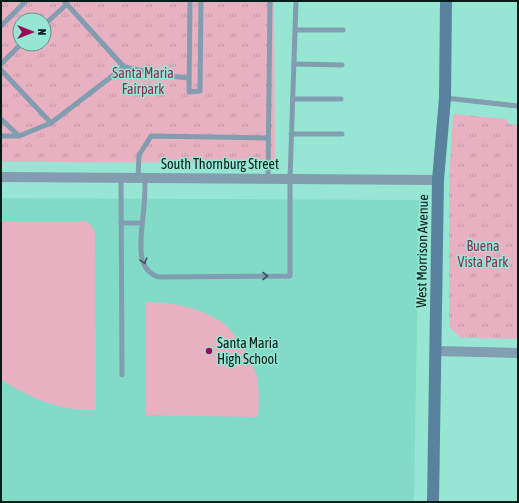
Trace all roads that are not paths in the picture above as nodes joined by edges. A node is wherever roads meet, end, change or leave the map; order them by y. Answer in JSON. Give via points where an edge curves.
{"nodes":[{"id":1,"x":26,"y":1,"type":"edge"},
{"id":2,"x":190,"y":1,"type":"edge"},
{"id":3,"x":201,"y":1,"type":"edge"},
{"id":4,"x":270,"y":1,"type":"edge"},
{"id":5,"x":296,"y":1,"type":"edge"},
{"id":6,"x":446,"y":1,"type":"edge"},
{"id":7,"x":66,"y":3,"type":"edge"},
{"id":8,"x":52,"y":16,"type":"edge"},
{"id":9,"x":1,"y":26,"type":"edge"},
{"id":10,"x":295,"y":30,"type":"junction"},
{"id":11,"x":343,"y":30,"type":"dead end"},
{"id":12,"x":13,"y":52,"type":"edge"},
{"id":13,"x":1,"y":64,"type":"edge"},
{"id":14,"x":294,"y":64,"type":"junction"},
{"id":15,"x":342,"y":65,"type":"dead end"},
{"id":16,"x":124,"y":67,"type":"junction"},
{"id":17,"x":1,"y":70,"type":"edge"},
{"id":18,"x":188,"y":78,"type":"junction"},
{"id":19,"x":445,"y":98,"type":"junction"},
{"id":20,"x":293,"y":99,"type":"junction"},
{"id":21,"x":341,"y":99,"type":"dead end"},
{"id":22,"x":518,"y":106,"type":"edge"},
{"id":23,"x":1,"y":119,"type":"edge"},
{"id":24,"x":51,"y":123,"type":"junction"},
{"id":25,"x":292,"y":134,"type":"junction"},
{"id":26,"x":342,"y":134,"type":"dead end"},
{"id":27,"x":1,"y":136,"type":"edge"},
{"id":28,"x":19,"y":136,"type":"junction"},
{"id":29,"x":268,"y":138,"type":"junction"},
{"id":30,"x":1,"y":177,"type":"edge"},
{"id":31,"x":121,"y":178,"type":"junction"},
{"id":32,"x":141,"y":178,"type":"junction"},
{"id":33,"x":268,"y":179,"type":"junction"},
{"id":34,"x":290,"y":179,"type":"junction"},
{"id":35,"x":438,"y":180,"type":"junction"},
{"id":36,"x":121,"y":223,"type":"junction"},
{"id":37,"x":142,"y":223,"type":"junction"},
{"id":38,"x":436,"y":351,"type":"junction"},
{"id":39,"x":518,"y":352,"type":"edge"},
{"id":40,"x":122,"y":375,"type":"dead end"},
{"id":41,"x":433,"y":502,"type":"edge"}],
"edges":[{"from":1,"to":9,"type":"lane"},
{"from":2,"to":18,"type":"lane"},
{"from":3,"to":18,"type":"lane","via":[[200,92],[189,92]]},
{"from":4,"to":29,"type":"lane"},
{"from":5,"to":10,"type":"lane"},
{"from":6,"to":19,"type":"street","name":"West Morrison Avenue"},
{"from":7,"to":8,"type":"lane"},
{"from":7,"to":16,"type":"lane"},
{"from":10,"to":11,"type":"lane"},
{"from":10,"to":14,"type":"lane"},
{"from":12,"to":13,"type":"lane"},
{"from":14,"to":15,"type":"lane"},
{"from":14,"to":20,"type":"lane"},
{"from":16,"to":18,"type":"lane"},
{"from":16,"to":24,"type":"lane"},
{"from":17,"to":24,"type":"lane"},
{"from":19,"to":22,"type":"lane"},
{"from":19,"to":35,"type":"street","name":"West Morrison Avenue"},
{"from":20,"to":21,"type":"lane"},
{"from":20,"to":25,"type":"lane"},
{"from":23,"to":28,"type":"lane"},
{"from":24,"to":28,"type":"lane"},
{"from":25,"to":26,"type":"lane"},
{"from":25,"to":34,"type":"lane"},
{"from":27,"to":28,"type":"lane"},
{"from":29,"to":32,"type":"lane","via":[[152,136],[139,155]]},
{"from":29,"to":33,"type":"lane"},
{"from":30,"to":31,"type":"street","name":"South Thornburg Street"},
{"from":31,"to":32,"type":"street","name":"South Thornburg Street"},
{"from":31,"to":36,"type":"lane"},
{"from":32,"to":33,"type":"street","name":"South Thornburg Street"},
{"from":32,"to":37,"type":"lane","via":[[144,205]]},
{"from":33,"to":34,"type":"street","name":"South Thornburg Street"},
{"from":34,"to":35,"type":"street","name":"South Thornburg Street"},
{"from":37,"to":34,"type":"lane","one_way":true,"via":[[142,261],[150,274],[158,277],[290,276]]},
{"from":35,"to":38,"type":"street","name":"West Morrison Avenue"},
{"from":36,"to":37,"type":"lane"},
{"from":36,"to":40,"type":"lane"},
{"from":38,"to":39,"type":"street"},
{"from":38,"to":41,"type":"street","name":"West Morrison Avenue"}]}
